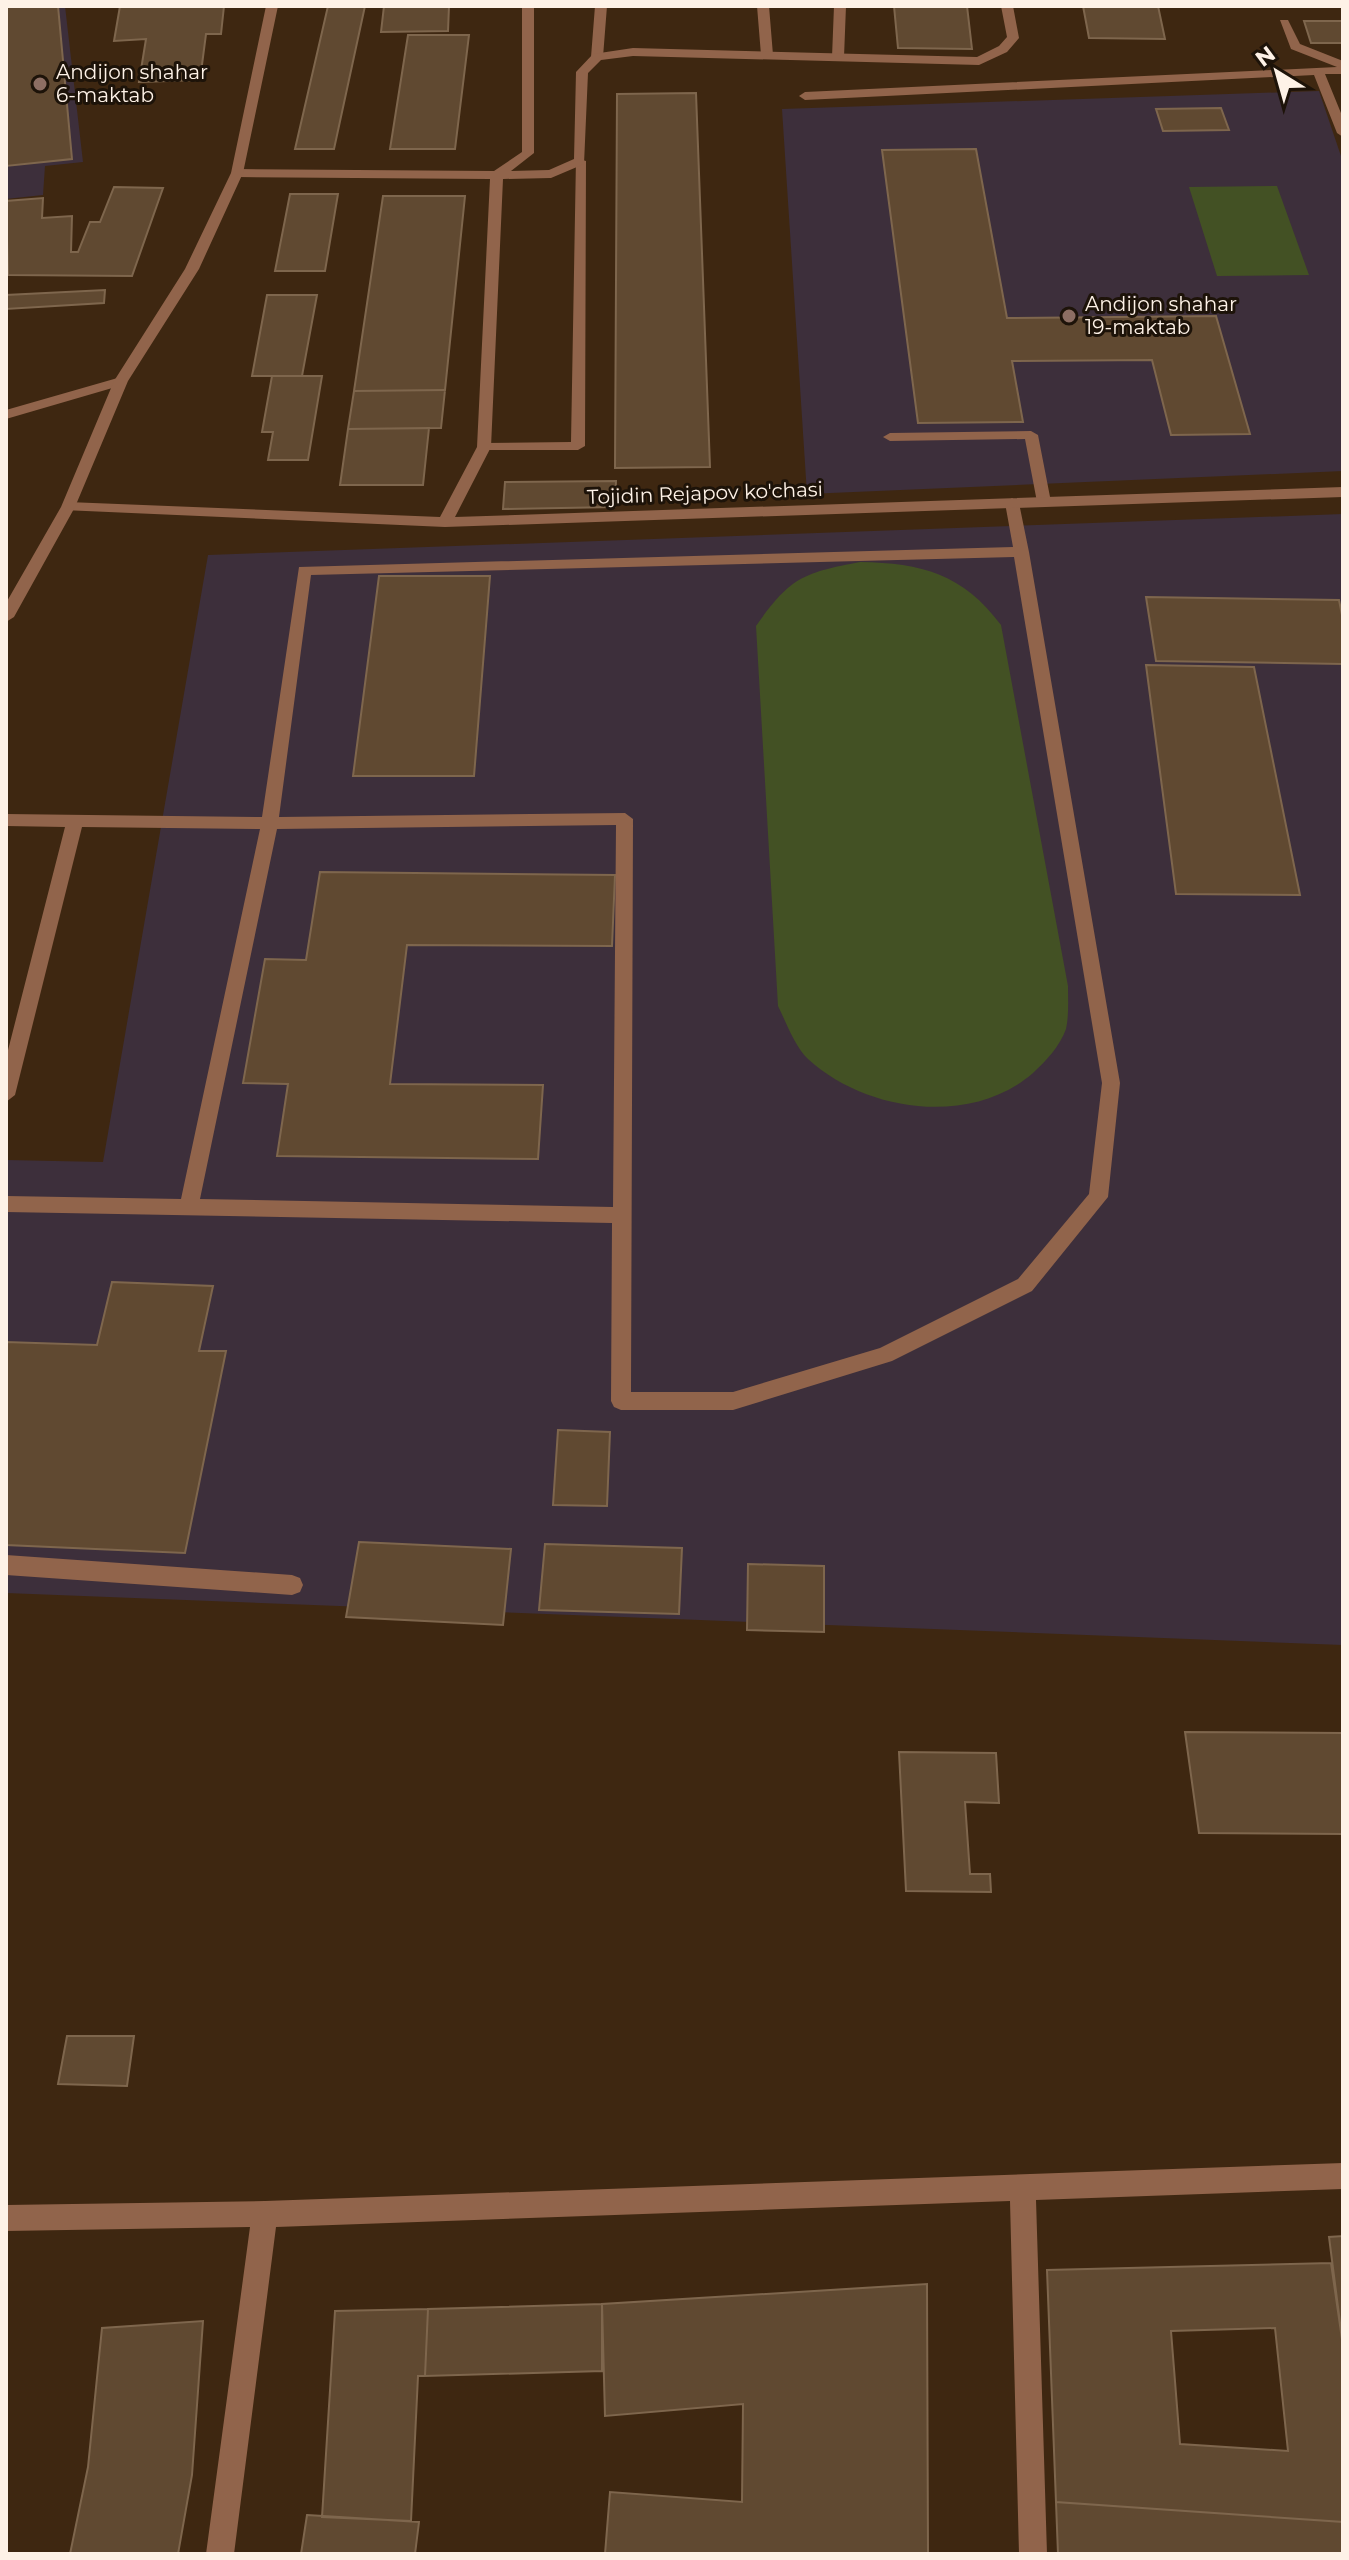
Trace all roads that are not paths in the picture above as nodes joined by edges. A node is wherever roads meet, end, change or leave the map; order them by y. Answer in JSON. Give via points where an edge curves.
{"nodes":[{"id":1,"x":272,"y":6,"type":"edge"},
{"id":2,"x":528,"y":6,"type":"edge"},
{"id":3,"x":601,"y":6,"type":"edge"},
{"id":4,"x":763,"y":6,"type":"edge"},
{"id":5,"x":840,"y":6,"type":"edge"},
{"id":6,"x":1007,"y":6,"type":"edge"},
{"id":7,"x":1284,"y":22,"type":"dead end"},
{"id":8,"x":767,"y":55,"type":"junction"},
{"id":9,"x":597,"y":57,"type":"junction"},
{"id":10,"x":838,"y":57,"type":"junction"},
{"id":11,"x":1343,"y":68,"type":"edge"},
{"id":12,"x":1318,"y":71,"type":"junction"},
{"id":13,"x":805,"y":96,"type":"dead end"},
{"id":14,"x":1343,"y":133,"type":"edge"},
{"id":15,"x":580,"y":161,"type":"junction"},
{"id":16,"x":237,"y":173,"type":"junction"},
{"id":17,"x":497,"y":175,"type":"junction"},
{"id":18,"x":121,"y":381,"type":"junction"},
{"id":19,"x":6,"y":415,"type":"edge"},
{"id":20,"x":890,"y":437,"type":"dead end"},
{"id":21,"x":484,"y":447,"type":"junction"},
{"id":22,"x":1343,"y":492,"type":"edge"},
{"id":23,"x":1044,"y":502,"type":"junction"},
{"id":24,"x":1012,"y":503,"type":"junction"},
{"id":25,"x":68,"y":507,"type":"junction"},
{"id":26,"x":445,"y":522,"type":"junction"},
{"id":27,"x":1021,"y":552,"type":"junction"},
{"id":28,"x":6,"y":617,"type":"edge"},
{"id":29,"x":6,"y":820,"type":"edge"},
{"id":30,"x":75,"y":821,"type":"junction"},
{"id":31,"x":270,"y":823,"type":"junction"},
{"id":32,"x":6,"y":1095,"type":"edge"},
{"id":33,"x":6,"y":1204,"type":"edge"},
{"id":34,"x":189,"y":1207,"type":"junction"},
{"id":35,"x":623,"y":1215,"type":"junction"},
{"id":36,"x":6,"y":1565,"type":"edge"},
{"id":37,"x":292,"y":1585,"type":"dead end"},
{"id":38,"x":1343,"y":2176,"type":"edge"},
{"id":39,"x":1023,"y":2185,"type":"junction"},
{"id":40,"x":265,"y":2214,"type":"junction"},
{"id":41,"x":6,"y":2218,"type":"edge"},
{"id":42,"x":220,"y":2554,"type":"edge"},
{"id":43,"x":1033,"y":2554,"type":"edge"}],
"edges":[{"from":1,"to":16,"type":"street"},
{"from":2,"to":17,"type":"street","via":[[528,153]]},
{"from":3,"to":9,"type":"street"},
{"from":4,"to":8,"type":"street"},
{"from":5,"to":10,"type":"street"},
{"from":6,"to":10,"type":"street","via":[[1013,38],[979,61]]},
{"from":7,"to":11,"type":"street","via":[[1295,46]]},
{"from":8,"to":9,"type":"street","via":[[633,52]]},
{"from":8,"to":10,"type":"street"},
{"from":9,"to":15,"type":"street","via":[[582,72]]},
{"from":11,"to":12,"type":"street"},
{"from":12,"to":13,"type":"street"},
{"from":12,"to":14,"type":"street"},
{"from":15,"to":17,"type":"street","via":[[551,174]]},
{"from":15,"to":21,"type":"street","via":[[578,446]]},
{"from":16,"to":17,"type":"street"},
{"from":16,"to":18,"type":"street","via":[[192,269]]},
{"from":17,"to":21,"type":"street"},
{"from":18,"to":19,"type":"street"},
{"from":18,"to":25,"type":"street"},
{"from":20,"to":23,"type":"street","via":[[1031,435]]},
{"from":21,"to":26,"type":"street"},
{"from":22,"to":23,"type":"street","name":"Tojidin Rejapov ko'chasi"},
{"from":23,"to":24,"type":"street","name":"Tojidin Rejapov ko'chasi"},
{"from":24,"to":26,"type":"street","name":"Tojidin Rejapov ko'chasi"},
{"from":24,"to":27,"type":"street"},
{"from":25,"to":26,"type":"street","name":"Tojidin Rejapov ko'chasi"},
{"from":25,"to":28,"type":"street"},
{"from":27,"to":31,"type":"street","via":[[304,570]]},
{"from":27,"to":35,"type":"street","via":[[1111,1083],[1098,1197],[1025,1285],[885,1355],[733,1401],[621,1401]]},
{"from":29,"to":30,"type":"street"},
{"from":30,"to":31,"type":"street"},
{"from":30,"to":32,"type":"street"},
{"from":31,"to":34,"type":"street"},
{"from":31,"to":35,"type":"street","via":[[625,819]]},
{"from":33,"to":34,"type":"street"},
{"from":34,"to":35,"type":"street"},
{"from":36,"to":37,"type":"street"},
{"from":38,"to":39,"type":"street"},
{"from":39,"to":40,"type":"street"},
{"from":39,"to":43,"type":"street"},
{"from":40,"to":41,"type":"street"},
{"from":40,"to":42,"type":"street"}]}
